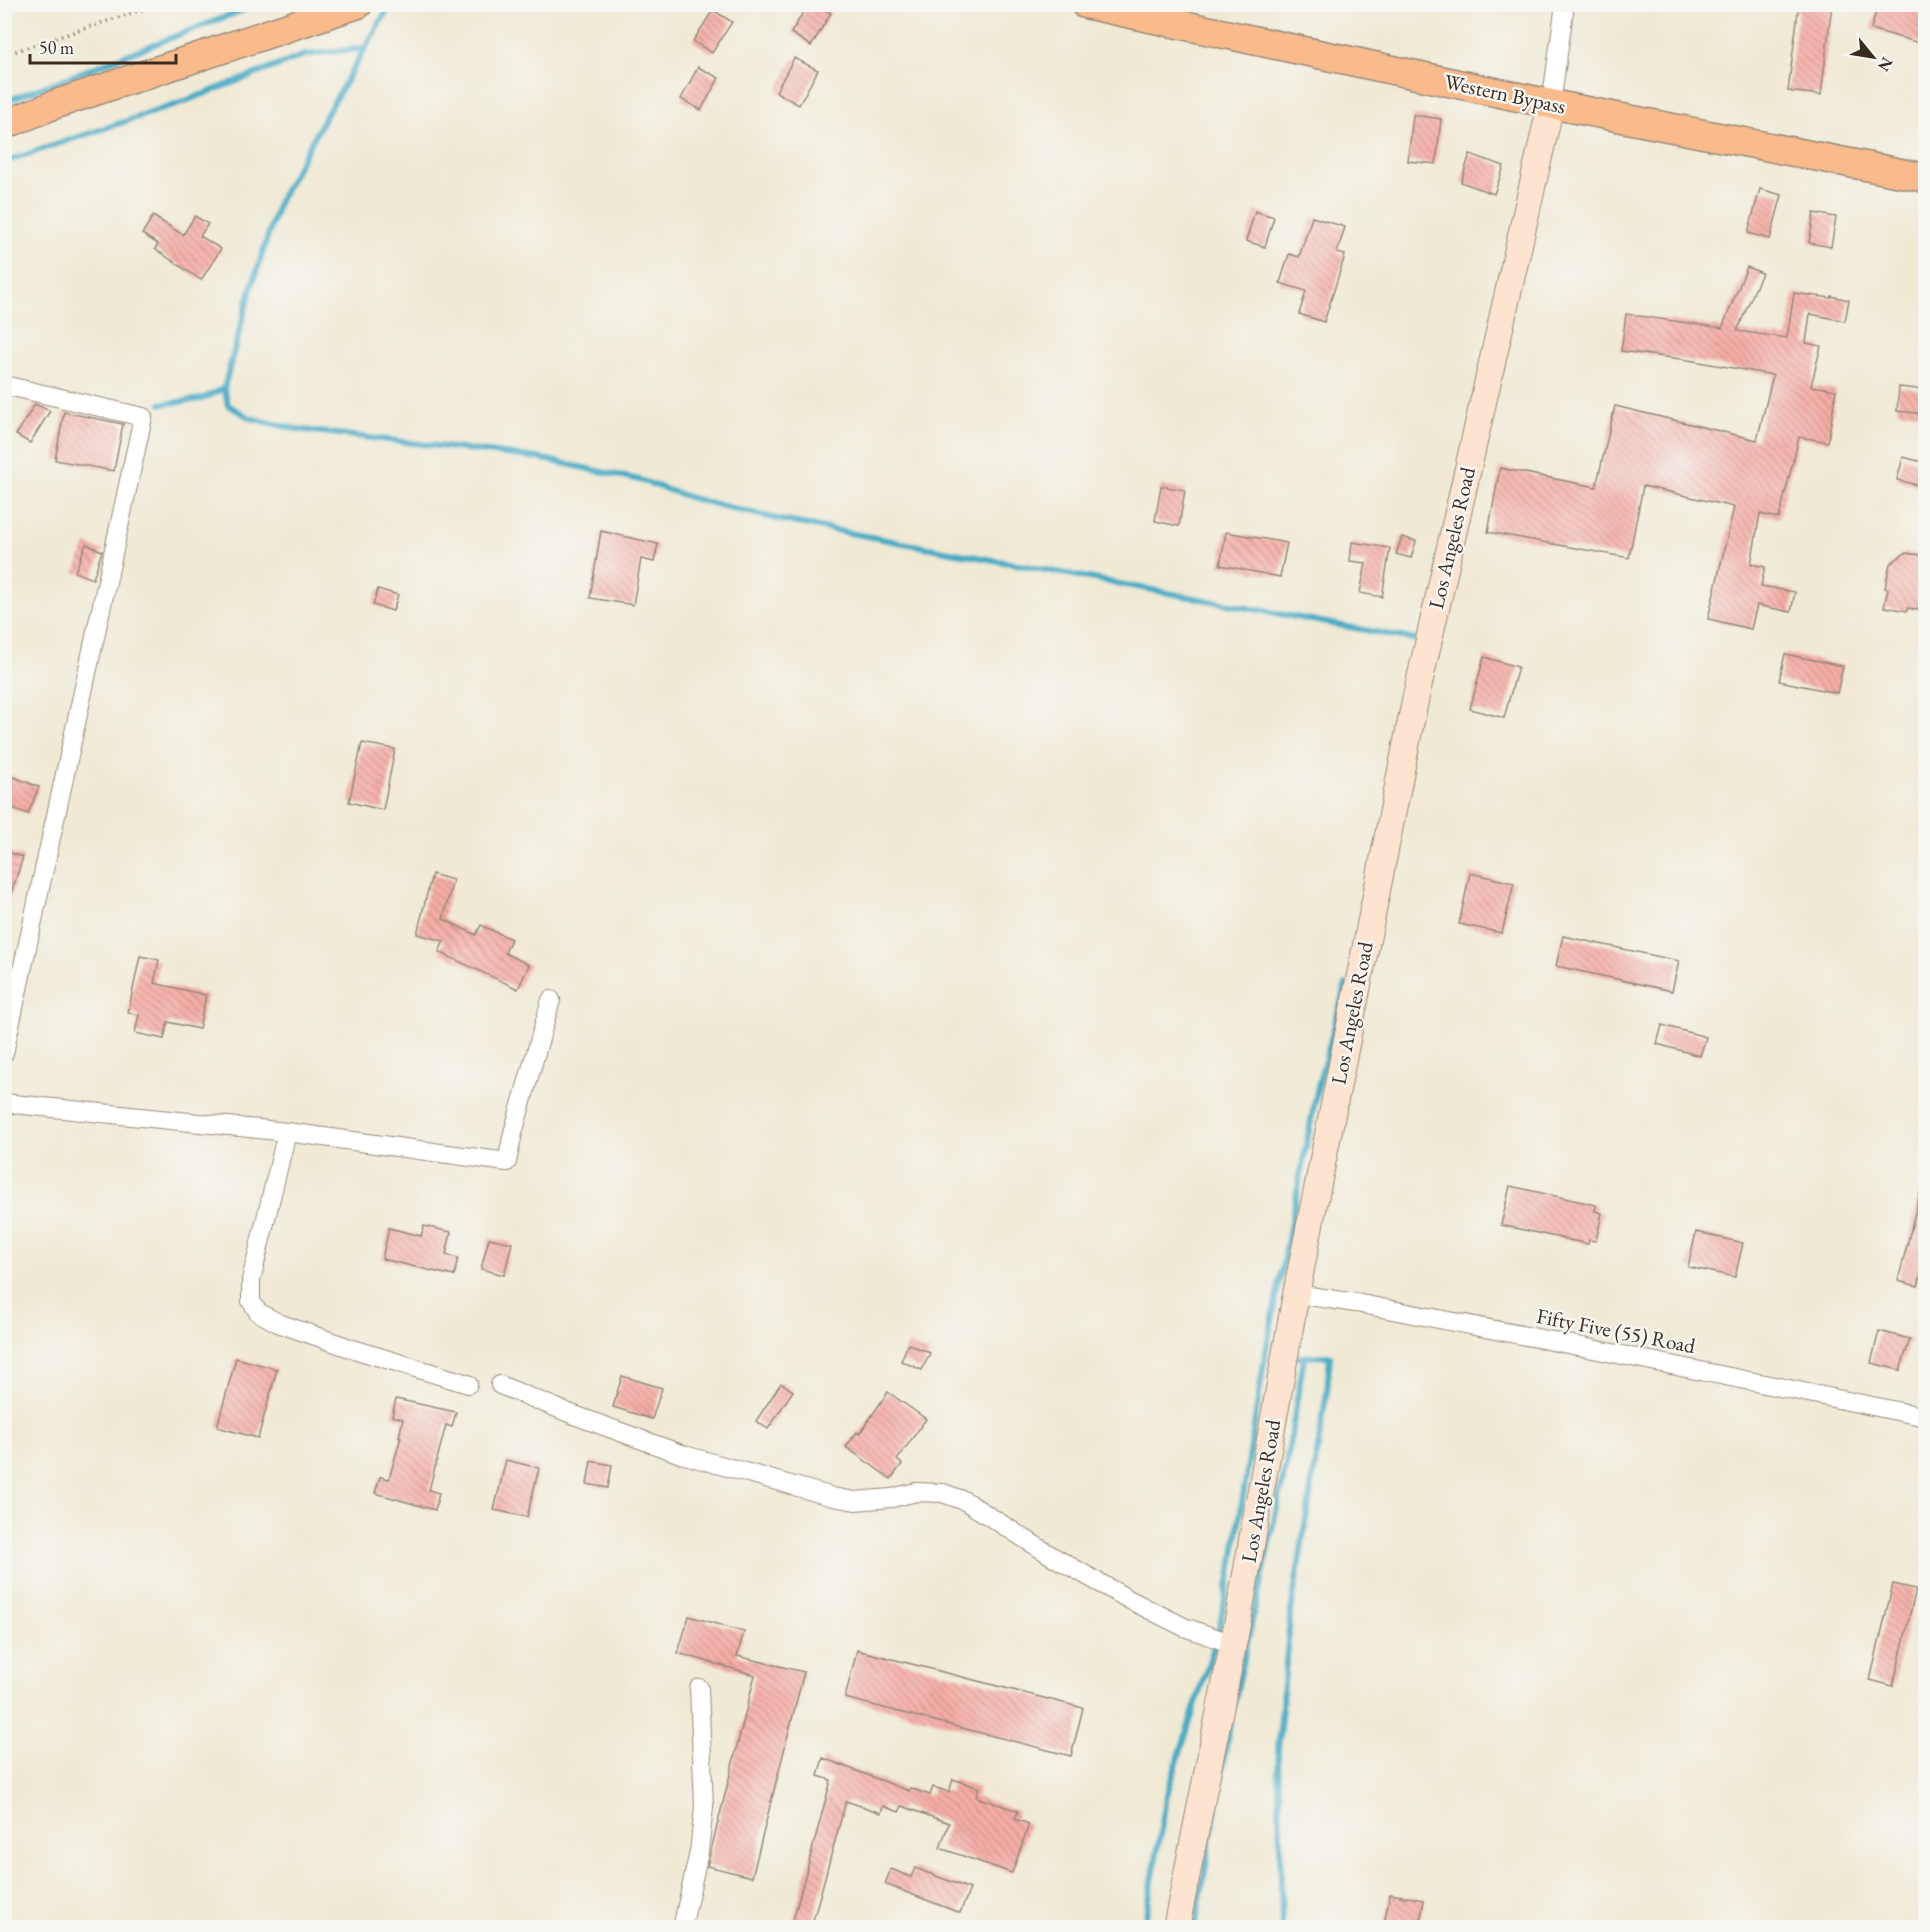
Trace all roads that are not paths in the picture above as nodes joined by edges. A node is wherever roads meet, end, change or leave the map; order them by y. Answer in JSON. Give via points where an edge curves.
{"nodes":[{"id":1,"x":358,"y":4,"type":"edge"},
{"id":2,"x":1085,"y":4,"type":"edge"},
{"id":3,"x":1565,"y":4,"type":"edge"},
{"id":4,"x":1551,"y":104,"type":"junction"},
{"id":5,"x":4,"y":124,"type":"edge"},
{"id":6,"x":1926,"y":178,"type":"edge"},
{"id":7,"x":4,"y":386,"type":"edge"},
{"id":8,"x":551,"y":1000,"type":"dead end"},
{"id":9,"x":4,"y":1053,"type":"edge"},
{"id":10,"x":4,"y":1103,"type":"edge"},
{"id":11,"x":287,"y":1132,"type":"junction"},
{"id":12,"x":1296,"y":1294,"type":"junction"},
{"id":13,"x":468,"y":1384,"type":"dead end"},
{"id":14,"x":500,"y":1385,"type":"dead end"},
{"id":15,"x":1926,"y":1417,"type":"edge"},
{"id":16,"x":1233,"y":1644,"type":"junction"},
{"id":17,"x":699,"y":1688,"type":"dead end"},
{"id":18,"x":682,"y":1928,"type":"edge"},
{"id":19,"x":1176,"y":1928,"type":"edge"}],
"edges":[{"from":1,"to":5,"type":"main road"},
{"from":2,"to":4,"type":"main road","name":"Western Bypass"},
{"from":3,"to":4,"type":"street"},
{"from":4,"to":6,"type":"main road","name":"Western Bypass"},
{"from":4,"to":12,"type":"main road","name":"Los Angeles Road","via":[[1415,701]]},
{"from":7,"to":9,"type":"street","via":[[142,417]]},
{"from":8,"to":11,"type":"street","via":[[507,1162]]},
{"from":10,"to":11,"type":"street"},
{"from":11,"to":13,"type":"street","via":[[251,1280],[251,1301],[258,1312],[350,1348]]},
{"from":12,"to":15,"type":"street","name":"Fifty Five (55) Road"},
{"from":12,"to":16,"type":"main road","name":"Los Angeles Road"},
{"from":14,"to":16,"type":"street","via":[[681,1454],[832,1497],[855,1501],[916,1492],[943,1493],[964,1501],[1130,1600],[1184,1627]]},
{"from":16,"to":19,"type":"main road","name":"Los Angeles Road"},
{"from":17,"to":18,"type":"street","via":[[704,1807],[699,1852]]}]}
